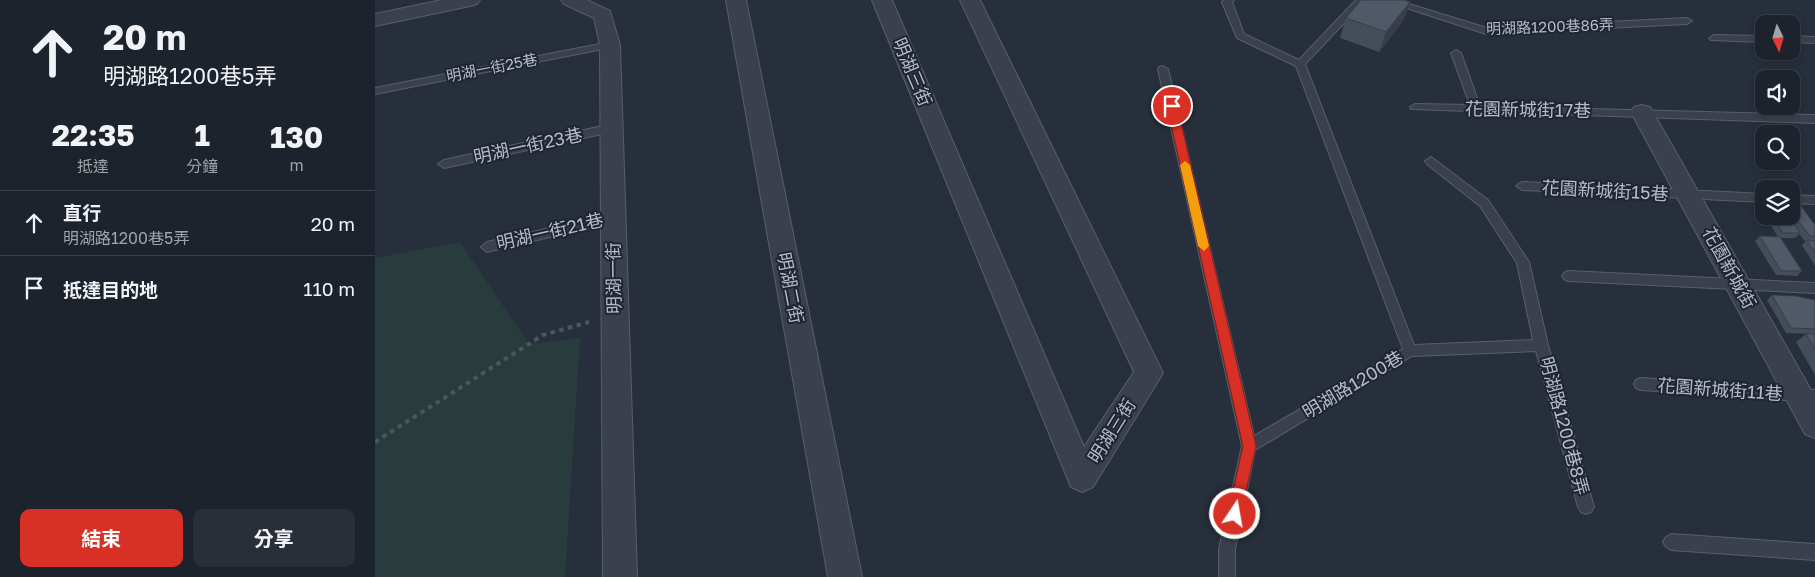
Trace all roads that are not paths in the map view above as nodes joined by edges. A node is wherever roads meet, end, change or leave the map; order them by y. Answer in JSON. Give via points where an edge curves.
{"nodes":[{"id":1,"x":470,"y":0,"type":"edge"},
{"id":2,"x":571,"y":0,"type":"edge"},
{"id":3,"x":736,"y":0,"type":"edge"},
{"id":4,"x":882,"y":0,"type":"edge"},
{"id":5,"x":970,"y":0,"type":"edge"},
{"id":6,"x":1229,"y":0,"type":"edge"},
{"id":7,"x":1361,"y":0,"type":"edge"},
{"id":8,"x":1387,"y":0,"type":"edge"},
{"id":9,"x":375,"y":20,"type":"edge"},
{"id":10,"x":1687,"y":21,"type":"dead end"},
{"id":11,"x":1714,"y":38,"type":"dead end"},
{"id":12,"x":1755,"y":39,"type":"edge"},
{"id":13,"x":1800,"y":39,"type":"edge"},
{"id":14,"x":1815,"y":40,"type":"edge"},
{"id":15,"x":610,"y":45,"type":"junction"},
{"id":16,"x":1456,"y":53,"type":"dead end"},
{"id":17,"x":1300,"y":64,"type":"junction"},
{"id":18,"x":1163,"y":69,"type":"dead end"},
{"id":19,"x":375,"y":91,"type":"edge"},
{"id":20,"x":1415,"y":107,"type":"dead end"},
{"id":21,"x":1476,"y":108,"type":"junction"},
{"id":22,"x":1642,"y":112,"type":"junction"},
{"id":23,"x":1815,"y":119,"type":"edge"},
{"id":24,"x":611,"y":128,"type":"junction"},
{"id":25,"x":1431,"y":162,"type":"dead end"},
{"id":26,"x":444,"y":164,"type":"dead end"},
{"id":27,"x":1522,"y":186,"type":"dead end"},
{"id":28,"x":1689,"y":195,"type":"junction"},
{"id":29,"x":1755,"y":198,"type":"edge"},
{"id":30,"x":1800,"y":199,"type":"edge"},
{"id":31,"x":1815,"y":200,"type":"edge"},
{"id":32,"x":613,"y":218,"type":"junction"},
{"id":33,"x":487,"y":246,"type":"dead end"},
{"id":34,"x":1568,"y":276,"type":"dead end"},
{"id":35,"x":1739,"y":285,"type":"junction"},
{"id":36,"x":1815,"y":288,"type":"edge"},
{"id":37,"x":1541,"y":346,"type":"junction"},
{"id":38,"x":1410,"y":351,"type":"junction"},
{"id":39,"x":1641,"y":384,"type":"dead end"},
{"id":40,"x":1807,"y":395,"type":"edge"},
{"id":41,"x":1815,"y":425,"type":"edge"},
{"id":42,"x":1249,"y":446,"type":"junction"},
{"id":43,"x":1586,"y":507,"type":"dead end"},
{"id":44,"x":1671,"y":542,"type":"dead end"},
{"id":45,"x":1815,"y":552,"type":"edge"},
{"id":46,"x":620,"y":577,"type":"edge"},
{"id":47,"x":845,"y":577,"type":"edge"},
{"id":48,"x":1227,"y":577,"type":"edge"}],
"edges":[{"from":1,"to":9,"type":"street"},
{"from":2,"to":15,"type":"street","name":"明湖一街","via":[[603,15]]},
{"from":3,"to":47,"type":"street","name":"明湖二街"},
{"from":4,"to":5,"type":"street","name":"明湖三街","via":[[1082,478],[1149,373]]},
{"from":6,"to":17,"type":"lane","via":[[1240,36]]},
{"from":7,"to":17,"type":"lane"},
{"from":8,"to":10,"type":"lane","name":"明湖路1200巷86弄","via":[[1486,31]]},
{"from":11,"to":12,"type":"lane"},
{"from":13,"to":14,"type":"lane"},
{"from":15,"to":19,"type":"lane","name":"明湖一街25巷"},
{"from":15,"to":24,"type":"street","name":"明湖一街"},
{"from":16,"to":21,"type":"lane"},
{"from":17,"to":38,"type":"lane","name":"明湖路1200巷"},
{"from":18,"to":42,"type":"lane"},
{"from":20,"to":21,"type":"lane","name":"花園新城街17巷"},
{"from":21,"to":22,"type":"lane","name":"花園新城街17巷"},
{"from":22,"to":23,"type":"lane","name":"花園新城街17巷"},
{"from":22,"to":28,"type":"street","name":"花園新城街"},
{"from":24,"to":26,"type":"lane","name":"明湖一街23巷"},
{"from":24,"to":32,"type":"street","name":"明湖一街"},
{"from":25,"to":37,"type":"lane","name":"明湖路1200巷8弄","via":[[1484,203],[1523,262]]},
{"from":27,"to":28,"type":"lane","name":"花園新城街15巷"},
{"from":28,"to":29,"type":"lane","name":"花園新城街15巷"},
{"from":28,"to":35,"type":"street","name":"花園新城街"},
{"from":30,"to":31,"type":"lane"},
{"from":32,"to":33,"type":"lane","name":"明湖一街21巷"},
{"from":32,"to":46,"type":"street","name":"明湖一街"},
{"from":34,"to":35,"type":"lane"},
{"from":35,"to":36,"type":"lane"},
{"from":35,"to":40,"type":"street","name":"花園新城街"},
{"from":37,"to":38,"type":"lane","name":"明湖路1200巷8弄"},
{"from":37,"to":43,"type":"lane","name":"明湖路1200巷8弄"},
{"from":38,"to":42,"type":"lane","name":"明湖路1200巷"},
{"from":39,"to":40,"type":"lane","name":"花園新城街11巷"},
{"from":40,"to":41,"type":"street","name":"花園新城街"},
{"from":42,"to":48,"type":"lane","via":[[1227,549]]},
{"from":44,"to":45,"type":"lane"}]}
